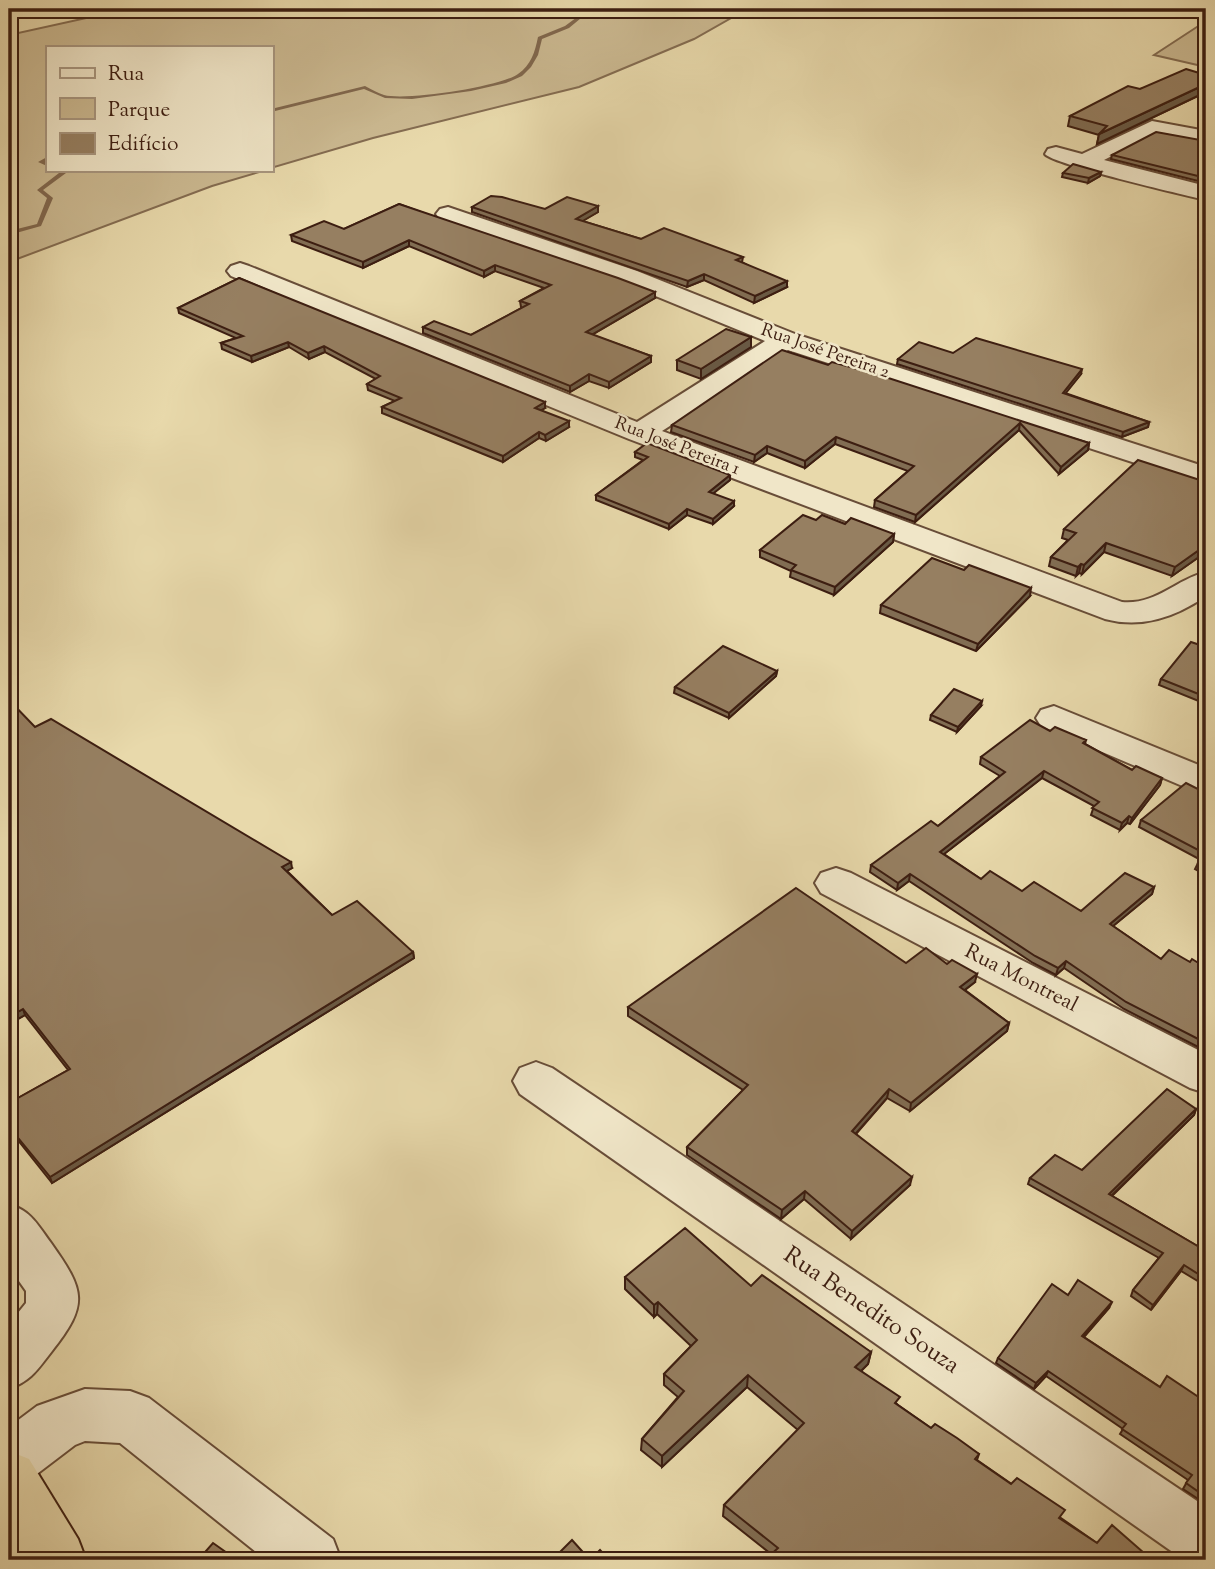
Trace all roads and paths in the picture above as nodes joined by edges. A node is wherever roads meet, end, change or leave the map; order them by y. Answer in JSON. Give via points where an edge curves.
{"nodes":[{"id":1,"x":15,"y":9,"type":"edge"},
{"id":2,"x":9,"y":11,"type":"edge"},
{"id":3,"x":1206,"y":137,"type":"edge"},
{"id":4,"x":1056,"y":154,"type":"dead end"},
{"id":5,"x":1083,"y":162,"type":"junction"},
{"id":6,"x":1206,"y":192,"type":"edge"},
{"id":7,"x":448,"y":214,"type":"dead end"},
{"id":8,"x":240,"y":271,"type":"dead end"},
{"id":9,"x":785,"y":340,"type":"junction"},
{"id":10,"x":639,"y":433,"type":"junction"},
{"id":11,"x":1206,"y":477,"type":"edge"},
{"id":12,"x":1206,"y":582,"type":"edge"},
{"id":13,"x":1054,"y":718,"type":"dead end"},
{"id":14,"x":1206,"y":783,"type":"edge"},
{"id":15,"x":836,"y":883,"type":"dead end"},
{"id":16,"x":1206,"y":1075,"type":"edge"},
{"id":17,"x":536,"y":1081,"type":"dead end"},
{"id":18,"x":9,"y":1226,"type":"edge"},
{"id":19,"x":9,"y":1364,"type":"edge"},
{"id":20,"x":9,"y":1461,"type":"edge"},
{"id":21,"x":9,"y":1479,"type":"edge"},
{"id":22,"x":1206,"y":1541,"type":"edge"},
{"id":23,"x":57,"y":1560,"type":"edge"},
{"id":24,"x":312,"y":1560,"type":"edge"}],
"edges":[{"from":1,"to":2,"type":"street"},
{"from":3,"to":5,"type":"street","via":[[1152,127]]},
{"from":4,"to":5,"type":"street"},
{"from":5,"to":6,"type":"street"},
{"from":7,"to":9,"type":"street","name":"Rua José Pereira 2","via":[[628,276]]},
{"from":8,"to":10,"type":"street","name":"Rua José Pereira 1"},
{"from":9,"to":10,"type":"street"},
{"from":9,"to":11,"type":"street","name":"Rua José Pereira 2"},
{"from":10,"to":12,"type":"street","name":"Rua José Pereira 1","via":[[1117,612],[1159,611]]},
{"from":13,"to":14,"type":"street"},
{"from":15,"to":16,"type":"street","name":"Rua Montreal"},
{"from":17,"to":22,"type":"street","name":"Rua Benedito Souza"},
{"from":18,"to":19,"type":"street","via":[[51,1286],[54,1310]]},
{"from":20,"to":24,"type":"street","via":[[57,1425],[85,1415],[130,1417]]},
{"from":21,"to":23,"type":"highway"}]}
